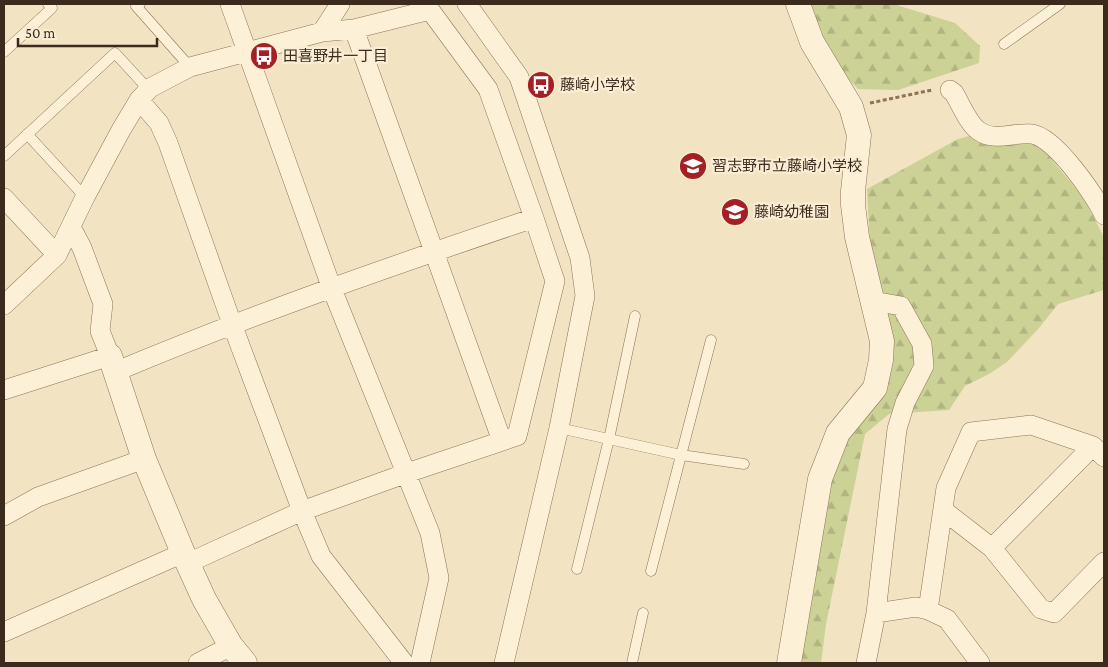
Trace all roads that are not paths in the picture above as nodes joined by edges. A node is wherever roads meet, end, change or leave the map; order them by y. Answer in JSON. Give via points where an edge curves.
{"nodes":[{"id":1,"x":48,"y":4,"type":"edge"},
{"id":2,"x":140,"y":4,"type":"edge"},
{"id":3,"x":230,"y":4,"type":"edge"},
{"id":4,"x":340,"y":4,"type":"edge"},
{"id":5,"x":467,"y":4,"type":"edge"},
{"id":6,"x":798,"y":4,"type":"edge"},
{"id":7,"x":1060,"y":4,"type":"edge"},
{"id":8,"x":354,"y":29,"type":"junction"},
{"id":9,"x":322,"y":32,"type":"junction"},
{"id":10,"x":1004,"y":44,"type":"dead end"},
{"id":11,"x":4,"y":52,"type":"edge"},
{"id":12,"x":248,"y":52,"type":"junction"},
{"id":13,"x":190,"y":67,"type":"junction"},
{"id":14,"x":950,"y":90,"type":"road end"},
{"id":15,"x":144,"y":95,"type":"junction"},
{"id":16,"x":27,"y":134,"type":"junction"},
{"id":17,"x":4,"y":156,"type":"edge"},
{"id":18,"x":85,"y":197,"type":"junction"},
{"id":19,"x":4,"y":198,"type":"edge"},
{"id":20,"x":1104,"y":215,"type":"edge"},
{"id":21,"x":534,"y":218,"type":"junction"},
{"id":22,"x":71,"y":227,"type":"junction"},
{"id":23,"x":434,"y":251,"type":"junction"},
{"id":24,"x":57,"y":255,"type":"junction"},
{"id":25,"x":332,"y":289,"type":"junction"},
{"id":26,"x":873,"y":301,"type":"junction"},
{"id":27,"x":4,"y":305,"type":"edge"},
{"id":28,"x":635,"y":316,"type":"dead end"},
{"id":29,"x":232,"y":324,"type":"junction"},
{"id":30,"x":711,"y":340,"type":"dead end"},
{"id":31,"x":114,"y":364,"type":"junction"},
{"id":32,"x":4,"y":390,"type":"edge"},
{"id":33,"x":559,"y":428,"type":"junction"},
{"id":34,"x":608,"y":439,"type":"junction"},
{"id":35,"x":502,"y":441,"type":"junction"},
{"id":36,"x":1099,"y":452,"type":"edge"},
{"id":37,"x":682,"y":455,"type":"junction"},
{"id":38,"x":144,"y":459,"type":"junction"},
{"id":39,"x":744,"y":464,"type":"dead end"},
{"id":40,"x":406,"y":473,"type":"junction"},
{"id":41,"x":943,"y":510,"type":"junction"},
{"id":42,"x":302,"y":511,"type":"junction"},
{"id":43,"x":4,"y":516,"type":"edge"},
{"id":44,"x":992,"y":548,"type":"junction"},
{"id":45,"x":185,"y":558,"type":"junction"},
{"id":46,"x":1104,"y":562,"type":"edge"},
{"id":47,"x":577,"y":569,"type":"dead end"},
{"id":48,"x":652,"y":571,"type":"dead end"},
{"id":49,"x":928,"y":610,"type":"junction"},
{"id":50,"x":643,"y":613,"type":"dead end"},
{"id":51,"x":876,"y":613,"type":"junction"},
{"id":52,"x":4,"y":632,"type":"edge"},
{"id":53,"x":238,"y":654,"type":"edge"},
{"id":54,"x":198,"y":663,"type":"edge"},
{"id":55,"x":404,"y":663,"type":"edge"},
{"id":56,"x":420,"y":663,"type":"edge"},
{"id":57,"x":504,"y":663,"type":"edge"},
{"id":58,"x":632,"y":663,"type":"edge"},
{"id":59,"x":789,"y":663,"type":"edge"},
{"id":60,"x":866,"y":663,"type":"edge"},
{"id":61,"x":980,"y":663,"type":"edge"}],
"edges":[{"from":1,"to":11,"type":"lane","via":[[52,8]]},
{"from":2,"to":13,"type":"lane","via":[[136,6]]},
{"from":3,"to":12,"type":"street"},
{"from":4,"to":9,"type":"street"},
{"from":5,"to":33,"type":"street","via":[[519,77],[580,258],[585,296]]},
{"from":6,"to":26,"type":"street","via":[[812,42],[851,106],[858,135],[853,206]]},
{"from":7,"to":10,"type":"lane"},
{"from":8,"to":9,"type":"street"},
{"from":8,"to":21,"type":"street","via":[[430,10],[488,89]]},
{"from":8,"to":23,"type":"street"},
{"from":9,"to":12,"type":"street"},
{"from":12,"to":13,"type":"street"},
{"from":12,"to":25,"type":"street"},
{"from":13,"to":15,"type":"street"},
{"from":14,"to":20,"type":"street","via":[[980,133],[994,136],[1032,134],[1053,146],[1072,167]]},
{"from":15,"to":16,"type":"lane","via":[[116,53]]},
{"from":15,"to":18,"type":"street"},
{"from":15,"to":29,"type":"street","via":[[168,143]]},
{"from":16,"to":17,"type":"lane"},
{"from":16,"to":18,"type":"lane"},
{"from":18,"to":22,"type":"street"},
{"from":19,"to":24,"type":"street"},
{"from":21,"to":23,"type":"street"},
{"from":21,"to":35,"type":"street","via":[[554,281],[517,436]]},
{"from":22,"to":24,"type":"street"},
{"from":22,"to":31,"type":"street","via":[[103,304],[100,331]]},
{"from":23,"to":25,"type":"street"},
{"from":23,"to":35,"type":"street"},
{"from":24,"to":27,"type":"street"},
{"from":25,"to":29,"type":"street"},
{"from":25,"to":40,"type":"street"},
{"from":26,"to":51,"type":"street","via":[[901,306],[922,344],[924,366],[905,403],[897,429]]},
{"from":26,"to":59,"type":"street","via":[[882,341],[875,388],[838,433],[820,479]]},
{"from":28,"to":34,"type":"lane"},
{"from":29,"to":31,"type":"street"},
{"from":29,"to":42,"type":"street"},
{"from":30,"to":37,"type":"lane"},
{"from":31,"to":32,"type":"street"},
{"from":31,"to":38,"type":"street"},
{"from":33,"to":34,"type":"lane"},
{"from":33,"to":57,"type":"street"},
{"from":34,"to":37,"type":"lane"},
{"from":34,"to":47,"type":"lane"},
{"from":35,"to":40,"type":"street"},
{"from":36,"to":41,"type":"street","via":[[1032,425],[972,432],[946,488]]},
{"from":36,"to":44,"type":"street"},
{"from":37,"to":39,"type":"lane"},
{"from":37,"to":48,"type":"lane"},
{"from":38,"to":43,"type":"street","via":[[38,497]]},
{"from":38,"to":45,"type":"street"},
{"from":40,"to":42,"type":"street"},
{"from":40,"to":56,"type":"street","via":[[430,533],[439,578]]},
{"from":41,"to":44,"type":"street"},
{"from":41,"to":49,"type":"street"},
{"from":42,"to":45,"type":"street"},
{"from":42,"to":55,"type":"street","via":[[321,556]]},
{"from":44,"to":46,"type":"street","via":[[1040,609],[1054,612]]},
{"from":45,"to":52,"type":"street"},
{"from":45,"to":53,"type":"street","via":[[204,599]]},
{"from":49,"to":51,"type":"street","via":[[916,608]]},
{"from":49,"to":61,"type":"street","via":[[948,619]]},
{"from":50,"to":58,"type":"lane"},
{"from":51,"to":60,"type":"street"},
{"from":53,"to":54,"type":"street"}]}
